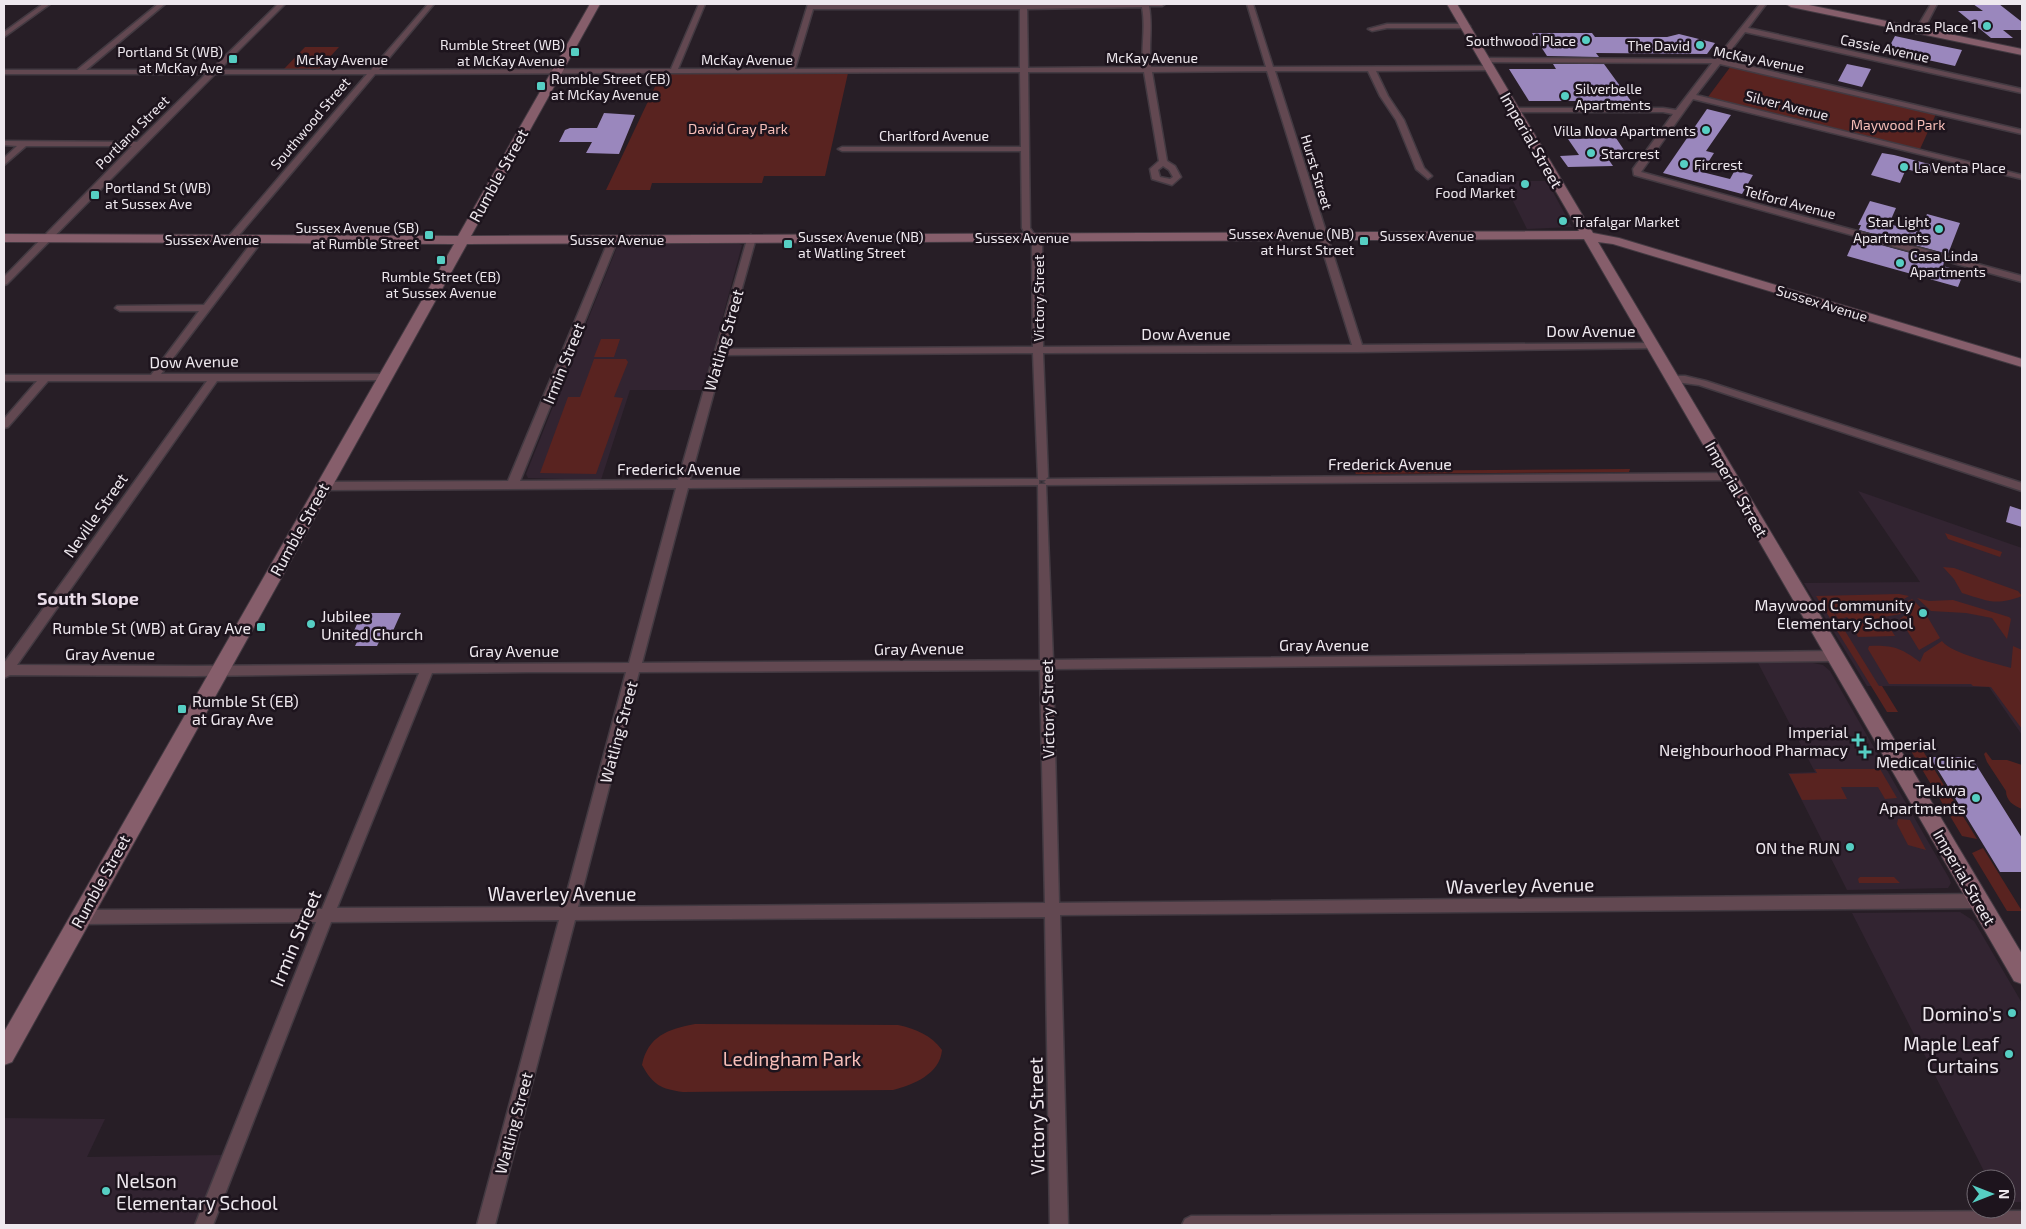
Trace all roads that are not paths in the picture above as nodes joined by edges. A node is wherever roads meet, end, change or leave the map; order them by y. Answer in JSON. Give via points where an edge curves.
{"nodes":[{"id":1,"x":47,"y":4,"type":"edge"},
{"id":2,"x":162,"y":4,"type":"edge"},
{"id":3,"x":282,"y":4,"type":"edge"},
{"id":4,"x":431,"y":4,"type":"edge"},
{"id":5,"x":595,"y":4,"type":"edge"},
{"id":6,"x":702,"y":4,"type":"edge"},
{"id":7,"x":1145,"y":4,"type":"edge"},
{"id":8,"x":1162,"y":4,"type":"edge"},
{"id":9,"x":1250,"y":4,"type":"edge"},
{"id":10,"x":1452,"y":4,"type":"edge"},
{"id":11,"x":1763,"y":4,"type":"edge"},
{"id":12,"x":1791,"y":4,"type":"edge"},
{"id":13,"x":1934,"y":4,"type":"edge"},
{"id":14,"x":1023,"y":5,"type":"edge"},
{"id":15,"x":810,"y":6,"type":"edge"},
{"id":16,"x":1466,"y":26,"type":"junction"},
{"id":17,"x":1372,"y":29,"type":"dead end"},
{"id":18,"x":1742,"y":29,"type":"junction"},
{"id":19,"x":1919,"y":31,"type":"junction"},
{"id":20,"x":4,"y":35,"type":"edge"},
{"id":21,"x":2019,"y":53,"type":"edge"},
{"id":22,"x":1718,"y":61,"type":"junction"},
{"id":23,"x":1487,"y":64,"type":"junction"},
{"id":24,"x":1271,"y":69,"type":"junction"},
{"id":25,"x":1372,"y":69,"type":"junction"},
{"id":26,"x":1024,"y":70,"type":"junction"},
{"id":27,"x":1148,"y":70,"type":"junction"},
{"id":28,"x":80,"y":71,"type":"junction"},
{"id":29,"x":213,"y":71,"type":"junction"},
{"id":30,"x":373,"y":71,"type":"junction"},
{"id":31,"x":674,"y":71,"type":"junction"},
{"id":32,"x":791,"y":71,"type":"junction"},
{"id":33,"x":4,"y":72,"type":"edge"},
{"id":34,"x":556,"y":72,"type":"junction"},
{"id":35,"x":2022,"y":91,"type":"edge"},
{"id":36,"x":1691,"y":96,"type":"junction"},
{"id":37,"x":1515,"y":110,"type":"junction"},
{"id":38,"x":1678,"y":113,"type":"junction"},
{"id":39,"x":2022,"y":132,"type":"edge"},
{"id":40,"x":4,"y":143,"type":"edge"},
{"id":41,"x":24,"y":144,"type":"junction"},
{"id":42,"x":139,"y":144,"type":"junction"},
{"id":43,"x":842,"y":149,"type":"dead end"},
{"id":44,"x":1025,"y":149,"type":"junction"},
{"id":45,"x":4,"y":162,"type":"edge"},
{"id":46,"x":1163,"y":162,"type":"dead end"},
{"id":47,"x":1428,"y":176,"type":"dead end"},
{"id":48,"x":2022,"y":177,"type":"edge"},
{"id":49,"x":1322,"y":235,"type":"junction"},
{"id":50,"x":1588,"y":236,"type":"junction"},
{"id":51,"x":1032,"y":237,"type":"junction"},
{"id":52,"x":4,"y":238,"type":"edge"},
{"id":53,"x":47,"y":238,"type":"junction"},
{"id":54,"x":751,"y":238,"type":"junction"},
{"id":55,"x":231,"y":239,"type":"junction"},
{"id":56,"x":260,"y":239,"type":"junction"},
{"id":57,"x":613,"y":239,"type":"junction"},
{"id":58,"x":461,"y":240,"type":"junction"},
{"id":59,"x":2022,"y":279,"type":"edge"},
{"id":60,"x":4,"y":282,"type":"edge"},
{"id":61,"x":120,"y":308,"type":"dead end"},
{"id":62,"x":208,"y":308,"type":"junction"},
{"id":63,"x":1653,"y":346,"type":"junction"},
{"id":64,"x":1358,"y":349,"type":"junction"},
{"id":65,"x":1038,"y":350,"type":"junction"},
{"id":66,"x":719,"y":352,"type":"junction"},
{"id":67,"x":2022,"y":363,"type":"edge"},
{"id":68,"x":215,"y":376,"type":"junction"},
{"id":69,"x":385,"y":377,"type":"junction"},
{"id":70,"x":4,"y":378,"type":"edge"},
{"id":71,"x":44,"y":378,"type":"junction"},
{"id":72,"x":154,"y":378,"type":"junction"},
{"id":73,"x":1672,"y":379,"type":"junction"},
{"id":74,"x":4,"y":425,"type":"edge"},
{"id":75,"x":1730,"y":477,"type":"junction"},
{"id":76,"x":1042,"y":482,"type":"junction"},
{"id":77,"x":683,"y":484,"type":"junction"},
{"id":78,"x":323,"y":486,"type":"junction"},
{"id":79,"x":512,"y":486,"type":"junction"},
{"id":80,"x":2022,"y":487,"type":"edge"},
{"id":81,"x":1835,"y":656,"type":"junction"},
{"id":82,"x":1046,"y":664,"type":"junction"},
{"id":83,"x":635,"y":667,"type":"junction"},
{"id":84,"x":428,"y":668,"type":"junction"},
{"id":85,"x":4,"y":671,"type":"edge"},
{"id":86,"x":219,"y":671,"type":"junction"},
{"id":87,"x":1980,"y":901,"type":"junction"},
{"id":88,"x":1053,"y":909,"type":"junction"},
{"id":89,"x":569,"y":913,"type":"junction"},
{"id":90,"x":327,"y":914,"type":"junction"},
{"id":91,"x":80,"y":917,"type":"junction"},
{"id":92,"x":2022,"y":974,"type":"edge"},
{"id":93,"x":4,"y":1054,"type":"edge"},
{"id":94,"x":2022,"y":1220,"type":"edge"},
{"id":95,"x":204,"y":1225,"type":"edge"},
{"id":96,"x":486,"y":1225,"type":"edge"},
{"id":97,"x":1059,"y":1225,"type":"edge"},
{"id":98,"x":1191,"y":1225,"type":"edge"}],
"edges":[{"from":1,"to":20,"type":"street"},
{"from":2,"to":28,"type":"street"},
{"from":3,"to":29,"type":"street","name":"Portland Street"},
{"from":4,"to":30,"type":"street","name":"Southwood Street"},
{"from":5,"to":34,"type":"street","name":"Rumble Street"},
{"from":6,"to":31,"type":"street"},
{"from":7,"to":8,"type":"street"},
{"from":7,"to":14,"type":"street"},
{"from":7,"to":27,"type":"street"},
{"from":9,"to":24,"type":"street","name":"Hurst Street"},
{"from":10,"to":16,"type":"street","name":"Imperial Street"},
{"from":11,"to":18,"type":"street"},
{"from":12,"to":19,"type":"street"},
{"from":13,"to":19,"type":"street"},
{"from":14,"to":15,"type":"street"},
{"from":14,"to":26,"type":"street","name":"Victory Street"},
{"from":15,"to":32,"type":"street"},
{"from":16,"to":17,"type":"street","via":[[1387,26]]},
{"from":16,"to":23,"type":"street","name":"Imperial Street"},
{"from":18,"to":22,"type":"street"},
{"from":18,"to":35,"type":"street","name":"Cassie Avenue"},
{"from":19,"to":21,"type":"street"},
{"from":22,"to":23,"type":"street","name":"McKay Avenue"},
{"from":22,"to":36,"type":"street"},
{"from":22,"to":39,"type":"street","name":"McKay Avenue"},
{"from":23,"to":25,"type":"street","name":"McKay Avenue"},
{"from":23,"to":37,"type":"street","name":"Imperial Street"},
{"from":24,"to":25,"type":"street","name":"McKay Avenue"},
{"from":24,"to":27,"type":"street","name":"McKay Avenue"},
{"from":24,"to":49,"type":"street","name":"Hurst Street"},
{"from":25,"to":47,"type":"street","via":[[1400,120],[1420,168]]},
{"from":26,"to":27,"type":"street","name":"McKay Avenue"},
{"from":26,"to":32,"type":"street","name":"McKay Avenue"},
{"from":26,"to":44,"type":"street","name":"Victory Street"},
{"from":27,"to":46,"type":"street"},
{"from":28,"to":29,"type":"street","name":"McKay Avenue"},
{"from":28,"to":33,"type":"street","name":"McKay Avenue"},
{"from":29,"to":30,"type":"street","name":"McKay Avenue"},
{"from":29,"to":42,"type":"street","name":"Portland Street"},
{"from":30,"to":34,"type":"street","name":"McKay Avenue"},
{"from":30,"to":55,"type":"street","name":"Southwood Street"},
{"from":31,"to":32,"type":"street","name":"McKay Avenue"},
{"from":31,"to":34,"type":"street","name":"McKay Avenue"},
{"from":34,"to":58,"type":"street","name":"Rumble Street"},
{"from":36,"to":38,"type":"street"},
{"from":36,"to":48,"type":"street","name":"Silver Avenue"},
{"from":37,"to":38,"type":"street","via":[[1660,110]]},
{"from":37,"to":50,"type":"street","name":"Imperial Street"},
{"from":38,"to":59,"type":"street","name":"Telford Avenue","via":[[1637,173]]},
{"from":40,"to":41,"type":"street"},
{"from":41,"to":42,"type":"street"},
{"from":41,"to":45,"type":"street"},
{"from":42,"to":53,"type":"street","name":"Portland Street"},
{"from":43,"to":44,"type":"street","name":"Charlford Avenue"},
{"from":44,"to":51,"type":"street","name":"Victory Street","via":[[1026,228]]},
{"from":49,"to":50,"type":"street","name":"Sussex Avenue"},
{"from":49,"to":51,"type":"street","name":"Sussex Avenue"},
{"from":49,"to":64,"type":"street","name":"Hurst Street"},
{"from":50,"to":63,"type":"street","name":"Imperial Street"},
{"from":50,"to":67,"type":"street","name":"Sussex Avenue","via":[[1615,240]]},
{"from":51,"to":54,"type":"street","name":"Sussex Avenue"},
{"from":51,"to":65,"type":"street","name":"Victory Street","via":[[1038,245]]},
{"from":52,"to":53,"type":"street","name":"Sussex Avenue"},
{"from":53,"to":55,"type":"street","name":"Sussex Avenue"},
{"from":53,"to":60,"type":"street","name":"Portland Street"},
{"from":54,"to":57,"type":"street","name":"Sussex Avenue"},
{"from":54,"to":66,"type":"street","name":"Watling Street"},
{"from":55,"to":56,"type":"street","name":"Sussex Avenue"},
{"from":56,"to":58,"type":"street","name":"Sussex Avenue"},
{"from":56,"to":62,"type":"street"},
{"from":57,"to":58,"type":"street","name":"Sussex Avenue"},
{"from":57,"to":79,"type":"street","name":"Irmin Street"},
{"from":58,"to":69,"type":"street","name":"Rumble Street"},
{"from":61,"to":62,"type":"street"},
{"from":62,"to":72,"type":"street"},
{"from":63,"to":64,"type":"street","name":"Dow Avenue"},
{"from":63,"to":73,"type":"street","name":"Imperial Street"},
{"from":64,"to":65,"type":"street","name":"Dow Avenue"},
{"from":65,"to":66,"type":"street","name":"Dow Avenue"},
{"from":65,"to":76,"type":"street","name":"Victory Street"},
{"from":66,"to":77,"type":"street","name":"Watling Street"},
{"from":68,"to":69,"type":"street","name":"Dow Avenue"},
{"from":68,"to":72,"type":"street","name":"Dow Avenue"},
{"from":68,"to":85,"type":"street","name":"Neville Street"},
{"from":69,"to":78,"type":"street","name":"Rumble Street"},
{"from":70,"to":71,"type":"street","name":"Dow Avenue"},
{"from":71,"to":72,"type":"street","name":"Dow Avenue"},
{"from":71,"to":74,"type":"street"},
{"from":73,"to":75,"type":"street","name":"Imperial Street"},
{"from":73,"to":80,"type":"street","via":[[1702,382]]},
{"from":75,"to":76,"type":"street","name":"Frederick Avenue"},
{"from":75,"to":81,"type":"street","name":"Imperial Street"},
{"from":76,"to":77,"type":"street","name":"Frederick Avenue"},
{"from":76,"to":82,"type":"street","name":"Victory Street"},
{"from":77,"to":79,"type":"street","name":"Frederick Avenue"},
{"from":77,"to":83,"type":"street","name":"Watling Street"},
{"from":78,"to":79,"type":"street","name":"Frederick Avenue"},
{"from":78,"to":86,"type":"street","name":"Rumble Street"},
{"from":81,"to":82,"type":"street","name":"Gray Avenue"},
{"from":81,"to":87,"type":"street","name":"Imperial Street"},
{"from":82,"to":83,"type":"street","name":"Gray Avenue"},
{"from":82,"to":88,"type":"street","name":"Victory Street"},
{"from":83,"to":84,"type":"street","name":"Gray Avenue"},
{"from":83,"to":89,"type":"street","name":"Watling Street"},
{"from":84,"to":86,"type":"street","name":"Gray Avenue"},
{"from":84,"to":90,"type":"street","name":"Irmin Street"},
{"from":85,"to":86,"type":"street","name":"Gray Avenue"},
{"from":86,"to":91,"type":"street","name":"Rumble Street"},
{"from":87,"to":88,"type":"street","name":"Waverley Avenue"},
{"from":87,"to":92,"type":"street","name":"Imperial Street"},
{"from":88,"to":89,"type":"street","name":"Waverley Avenue"},
{"from":88,"to":97,"type":"street","name":"Victory Street"},
{"from":89,"to":90,"type":"street","name":"Waverley Avenue"},
{"from":89,"to":96,"type":"street","name":"Watling Street"},
{"from":90,"to":91,"type":"street","name":"Waverley Avenue"},
{"from":90,"to":95,"type":"street","name":"Irmin Street"},
{"from":91,"to":93,"type":"street","name":"Rumble Street"},
{"from":94,"to":98,"type":"street"}]}
